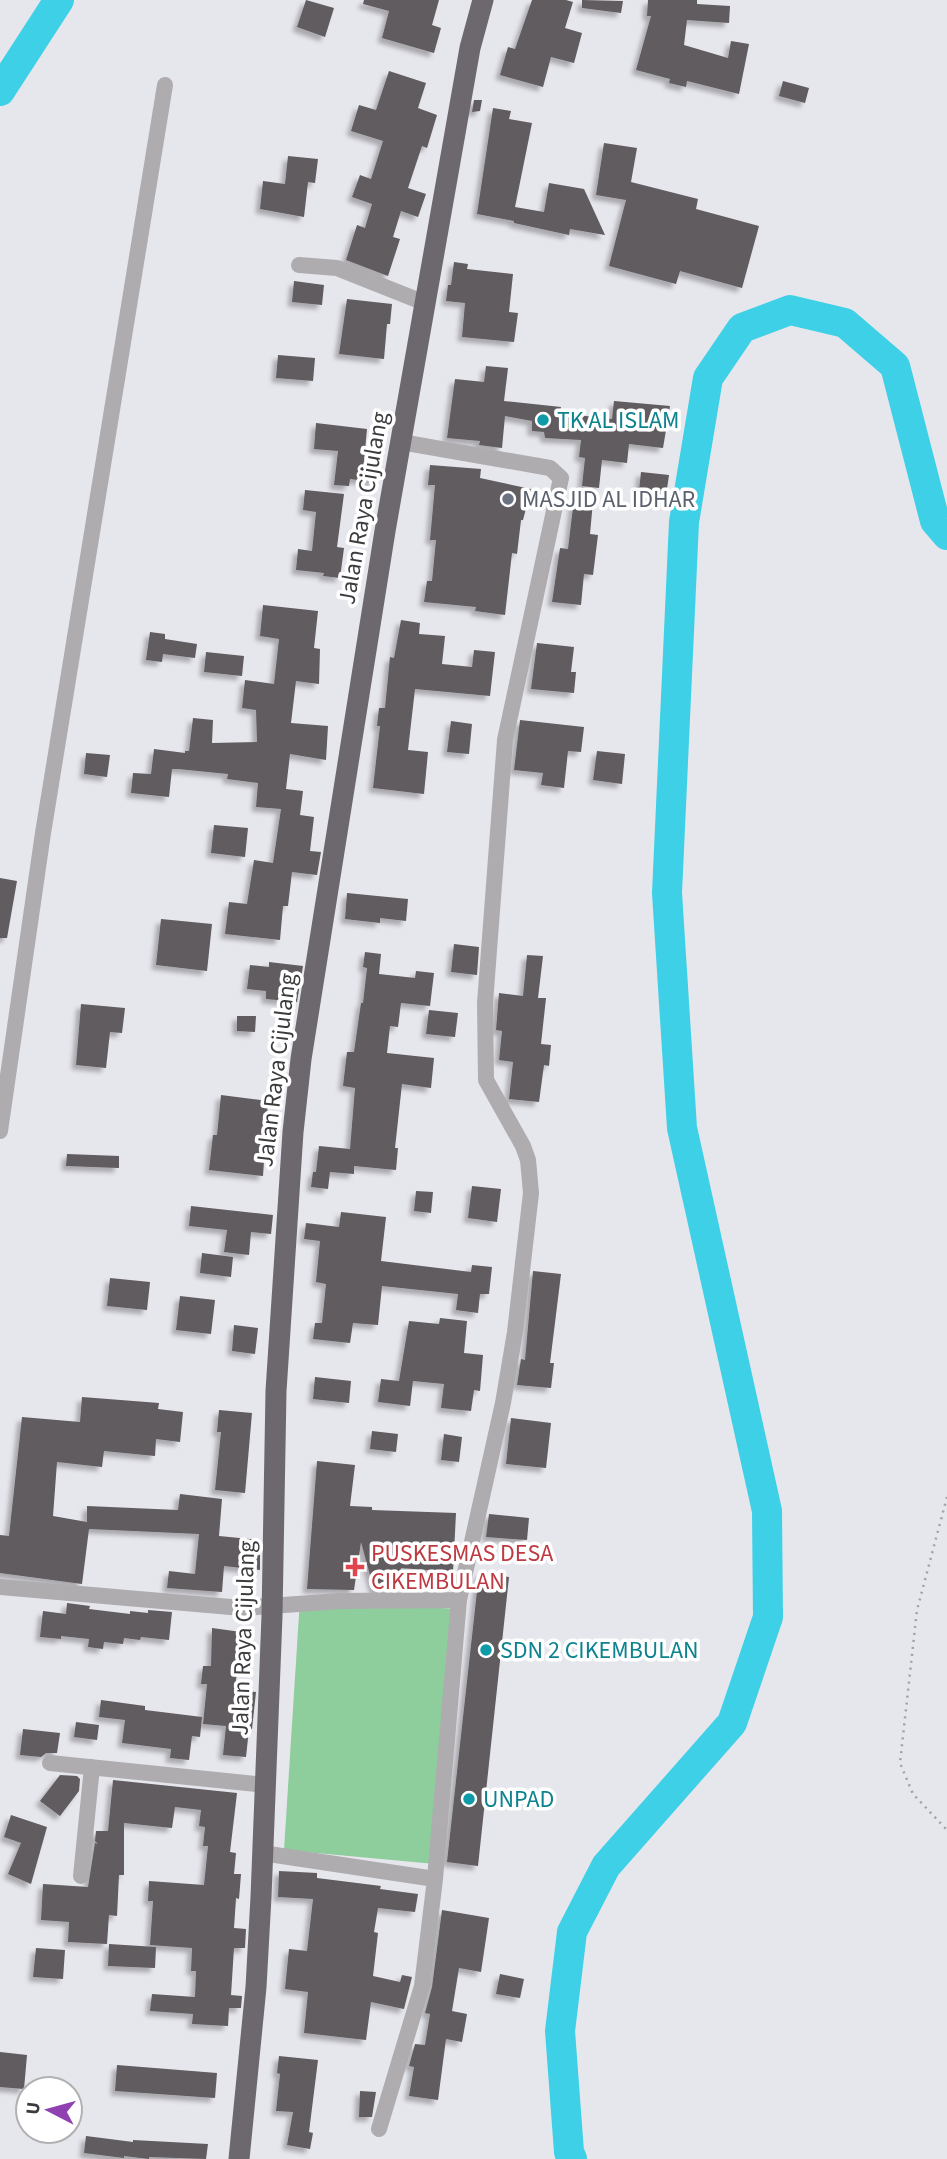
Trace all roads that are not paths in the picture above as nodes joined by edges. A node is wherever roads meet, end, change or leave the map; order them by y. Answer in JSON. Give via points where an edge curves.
{"nodes":[{"id":1,"x":483,"y":0,"type":"edge"},
{"id":2,"x":165,"y":85,"type":"dead end"},
{"id":3,"x":299,"y":265,"type":"dead end"},
{"id":4,"x":425,"y":303,"type":"junction"},
{"id":5,"x":401,"y":442,"type":"junction"},
{"id":6,"x":0,"y":1131,"type":"edge"},
{"id":7,"x":0,"y":1587,"type":"edge"},
{"id":8,"x":459,"y":1600,"type":"junction"},
{"id":9,"x":272,"y":1606,"type":"junction"},
{"id":10,"x":50,"y":1763,"type":"dead end"},
{"id":11,"x":92,"y":1767,"type":"junction"},
{"id":12,"x":265,"y":1784,"type":"junction"},
{"id":13,"x":262,"y":1853,"type":"junction"},
{"id":14,"x":81,"y":1876,"type":"dead end"},
{"id":15,"x":435,"y":1879,"type":"junction"},
{"id":16,"x":379,"y":2129,"type":"dead end"},
{"id":17,"x":239,"y":2159,"type":"edge"}],
"edges":[{"from":1,"to":4,"type":"highway","name":"Jalan Raya Cijulang","via":[[470,48]]},
{"from":2,"to":6,"type":"street","via":[[43,833]]},
{"from":3,"to":4,"type":"street","via":[[337,268]]},
{"from":4,"to":5,"type":"highway","name":"Jalan Raya Cijulang"},
{"from":5,"to":8,"type":"street","via":[[550,468],[561,478],[505,740],[485,1003],[486,1080],[523,1146],[531,1193],[503,1404]]},
{"from":5,"to":9,"type":"highway","name":"Jalan Raya Cijulang","via":[[337,823],[294,1119],[276,1391]]},
{"from":7,"to":9,"type":"street","via":[[242,1608]]},
{"from":8,"to":9,"type":"street"},
{"from":8,"to":15,"type":"street"},
{"from":9,"to":12,"type":"highway","name":"Jalan Raya Cijulang"},
{"from":10,"to":11,"type":"street"},
{"from":11,"to":12,"type":"street"},
{"from":11,"to":14,"type":"street"},
{"from":12,"to":13,"type":"highway","name":"Jalan Raya Cijulang"},
{"from":13,"to":15,"type":"street"},
{"from":13,"to":17,"type":"highway","name":"Jalan Raya Cijulang","via":[[256,1987]]},
{"from":15,"to":16,"type":"street","via":[[422,1986]]}]}
